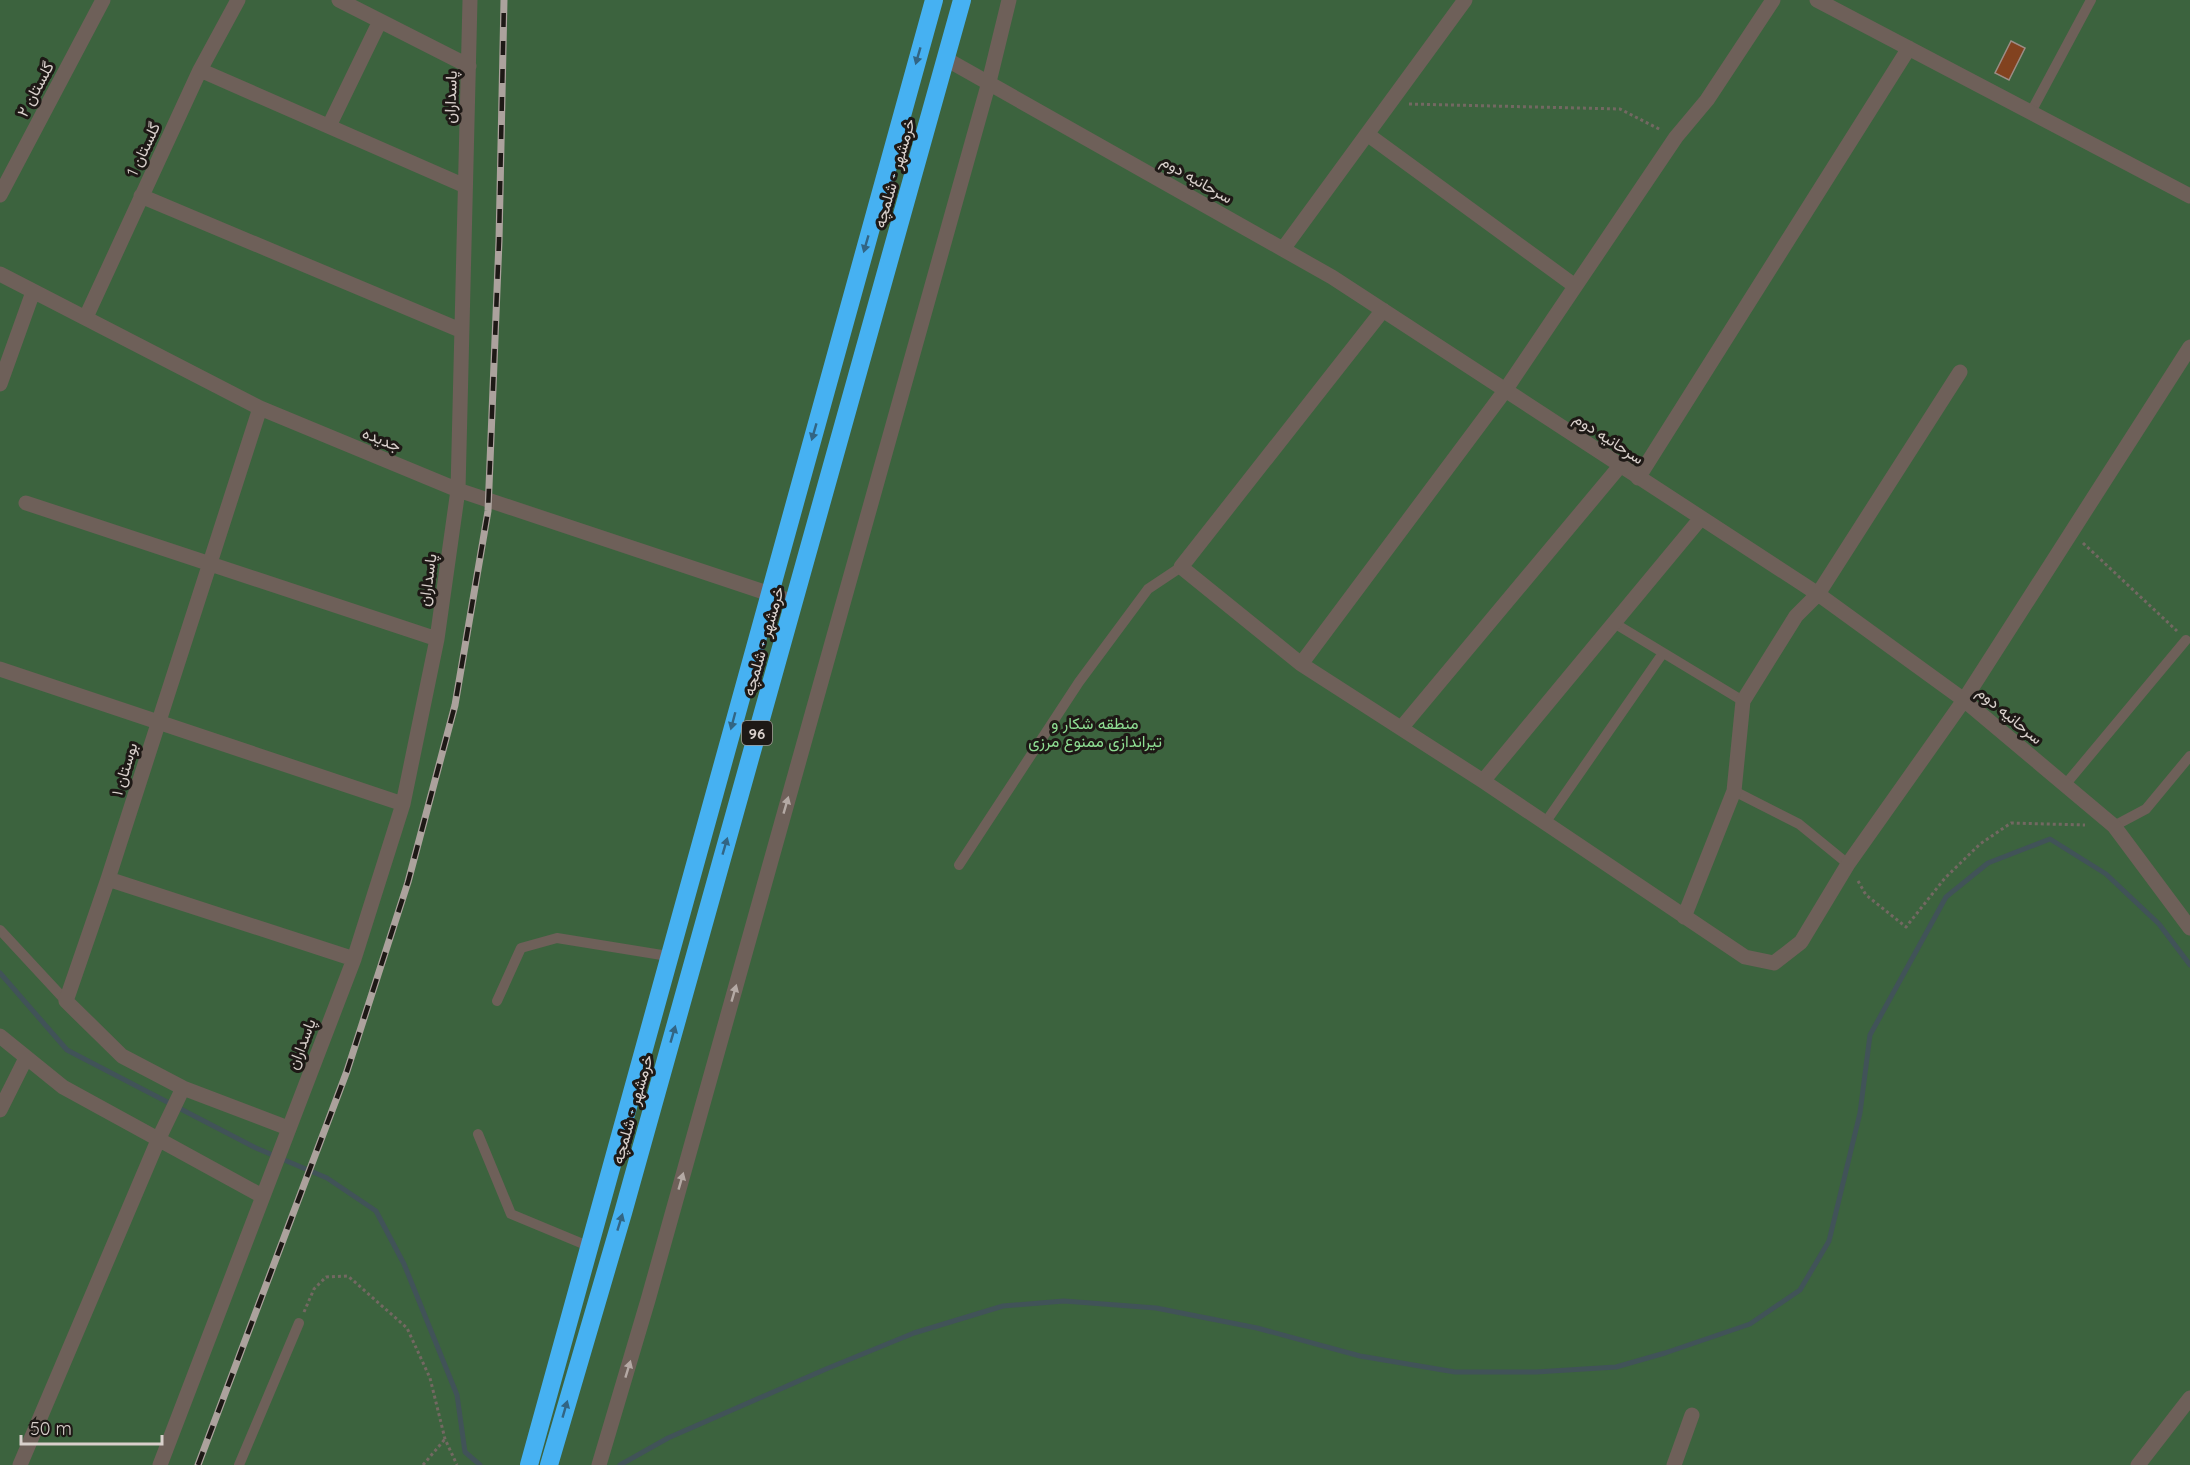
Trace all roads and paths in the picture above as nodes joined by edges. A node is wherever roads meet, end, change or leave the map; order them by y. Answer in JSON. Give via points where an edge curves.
{"nodes":[{"id":1,"x":103,"y":0,"type":"edge"},
{"id":2,"x":238,"y":0,"type":"edge"},
{"id":3,"x":339,"y":0,"type":"edge"},
{"id":4,"x":470,"y":0,"type":"edge"},
{"id":5,"x":934,"y":0,"type":"edge"},
{"id":6,"x":962,"y":0,"type":"edge"},
{"id":7,"x":1009,"y":0,"type":"edge"},
{"id":8,"x":1465,"y":0,"type":"edge"},
{"id":9,"x":1773,"y":0,"type":"edge"},
{"id":10,"x":1817,"y":0,"type":"edge"},
{"id":11,"x":2091,"y":0,"type":"edge"},
{"id":12,"x":380,"y":21,"type":"junction"},
{"id":13,"x":1909,"y":48,"type":"junction"},
{"id":14,"x":946,"y":59,"type":"junction"},
{"id":15,"x":469,"y":66,"type":"junction"},
{"id":16,"x":200,"y":70,"type":"junction"},
{"id":17,"x":989,"y":82,"type":"junction"},
{"id":18,"x":1391,"y":101,"type":"junction"},
{"id":19,"x":2031,"y":112,"type":"junction"},
{"id":20,"x":329,"y":126,"type":"junction"},
{"id":21,"x":1367,"y":134,"type":"junction"},
{"id":22,"x":1676,"y":137,"type":"junction"},
{"id":23,"x":465,"y":186,"type":"junction"},
{"id":24,"x":0,"y":195,"type":"edge"},
{"id":25,"x":141,"y":196,"type":"junction"},
{"id":26,"x":2190,"y":196,"type":"edge"},
{"id":27,"x":1283,"y":249,"type":"junction"},
{"id":28,"x":0,"y":274,"type":"edge"},
{"id":29,"x":1575,"y":286,"type":"junction"},
{"id":30,"x":33,"y":292,"type":"junction"},
{"id":31,"x":1383,"y":310,"type":"junction"},
{"id":32,"x":86,"y":317,"type":"junction"},
{"id":33,"x":460,"y":330,"type":"junction"},
{"id":34,"x":2190,"y":347,"type":"edge"},
{"id":35,"x":1959,"y":372,"type":"dead end"},
{"id":36,"x":0,"y":384,"type":"edge"},
{"id":37,"x":1504,"y":392,"type":"junction"},
{"id":38,"x":260,"y":408,"type":"junction"},
{"id":39,"x":1620,"y":466,"type":"junction"},
{"id":40,"x":1638,"y":478,"type":"junction"},
{"id":41,"x":458,"y":490,"type":"junction"},
{"id":42,"x":26,"y":503,"type":"dead end"},
{"id":43,"x":1701,"y":518,"type":"junction"},
{"id":44,"x":2072,"y":532,"type":"junction"},
{"id":45,"x":210,"y":564,"type":"junction"},
{"id":46,"x":1181,"y":567,"type":"junction"},
{"id":47,"x":769,"y":592,"type":"junction"},
{"id":48,"x":1818,"y":594,"type":"junction"},
{"id":49,"x":794,"y":602,"type":"junction"},
{"id":50,"x":1614,"y":623,"type":"junction"},
{"id":51,"x":437,"y":639,"type":"junction"},
{"id":52,"x":2186,"y":640,"type":"joint"},
{"id":53,"x":1663,"y":653,"type":"junction"},
{"id":54,"x":1301,"y":664,"type":"junction"},
{"id":55,"x":0,"y":669,"type":"edge"},
{"id":56,"x":1964,"y":700,"type":"junction"},
{"id":57,"x":1743,"y":701,"type":"junction"},
{"id":58,"x":158,"y":720,"type":"junction"},
{"id":59,"x":1402,"y":728,"type":"junction"},
{"id":60,"x":2190,"y":756,"type":"edge"},
{"id":61,"x":1482,"y":781,"type":"junction"},
{"id":62,"x":2065,"y":785,"type":"junction"},
{"id":63,"x":1734,"y":791,"type":"junction"},
{"id":64,"x":403,"y":804,"type":"junction"},
{"id":65,"x":1545,"y":823,"type":"junction"},
{"id":66,"x":2114,"y":826,"type":"junction"},
{"id":67,"x":1848,"y":864,"type":"junction"},
{"id":68,"x":959,"y":865,"type":"dead end"},
{"id":69,"x":108,"y":879,"type":"junction"},
{"id":70,"x":1684,"y":917,"type":"junction"},
{"id":71,"x":2189,"y":924,"type":"edge"},
{"id":72,"x":0,"y":930,"type":"edge"},
{"id":73,"x":668,"y":956,"type":"junction"},
{"id":74,"x":354,"y":959,"type":"junction"},
{"id":75,"x":66,"y":1000,"type":"junction"},
{"id":76,"x":497,"y":1000,"type":"dead end"},
{"id":77,"x":0,"y":1036,"type":"edge"},
{"id":78,"x":26,"y":1058,"type":"junction"},
{"id":79,"x":181,"y":1092,"type":"junction"},
{"id":80,"x":0,"y":1110,"type":"edge"},
{"id":81,"x":478,"y":1134,"type":"dead end"},
{"id":82,"x":285,"y":1135,"type":"junction"},
{"id":83,"x":159,"y":1137,"type":"junction"},
{"id":84,"x":262,"y":1196,"type":"junction"},
{"id":85,"x":588,"y":1246,"type":"junction"},
{"id":86,"x":299,"y":1323,"type":"joint"},
{"id":87,"x":2190,"y":1398,"type":"edge"},
{"id":88,"x":1692,"y":1415,"type":"dead end"},
{"id":89,"x":445,"y":1439,"type":"junction"},
{"id":90,"x":20,"y":1465,"type":"edge"},
{"id":91,"x":160,"y":1465,"type":"edge"},
{"id":92,"x":239,"y":1465,"type":"edge"},
{"id":93,"x":423,"y":1465,"type":"edge"},
{"id":94,"x":457,"y":1465,"type":"edge"},
{"id":95,"x":529,"y":1465,"type":"edge"},
{"id":96,"x":549,"y":1465,"type":"edge"},
{"id":97,"x":599,"y":1465,"type":"edge"},
{"id":98,"x":1674,"y":1465,"type":"edge"},
{"id":99,"x":2138,"y":1465,"type":"edge"}],
"edges":[{"from":1,"to":24,"type":"street","name":"گلستان ۲"},
{"from":2,"to":16,"type":"street","name":"گلستان 1"},
{"from":3,"to":12,"type":"street"},
{"from":4,"to":15,"type":"street","name":"پاسداران"},
{"from":5,"to":47,"type":"highway","name":"خرمشهر - شلمچه","number":"96","one_way":true},
{"from":6,"to":14,"type":"highway","name":"خرمشهر - شلمچه","number":"96"},
{"from":7,"to":17,"type":"street"},
{"from":8,"to":18,"type":"street"},
{"from":9,"to":22,"type":"street","via":[[1707,100]]},
{"from":10,"to":13,"type":"street"},
{"from":11,"to":19,"type":"lane"},
{"from":12,"to":15,"type":"street"},
{"from":12,"to":20,"type":"street"},
{"from":13,"to":19,"type":"street"},
{"from":13,"to":40,"type":"street"},
{"from":14,"to":17,"type":"street","name":"سرحانیه دوم"},
{"from":14,"to":49,"type":"highway","name":"خرمشهر - شلمچه","number":"96"},
{"from":15,"to":23,"type":"street","name":"پاسداران"},
{"from":16,"to":20,"type":"street"},
{"from":16,"to":25,"type":"street","name":"گلستان 1"},
{"from":17,"to":27,"type":"street","name":"سرحانیه دوم"},
{"from":97,"to":17,"type":"street","one_way":true},
{"from":18,"to":21,"type":"street"},
{"from":18,"to":22,"type":"path","via":[[1424,106],[1620,109]]},
{"from":19,"to":26,"type":"street"},
{"from":20,"to":23,"type":"street"},
{"from":21,"to":27,"type":"street"},
{"from":21,"to":29,"type":"street"},
{"from":22,"to":29,"type":"street"},
{"from":23,"to":33,"type":"street","name":"پاسداران"},
{"from":25,"to":32,"type":"street","name":"گلستان 1"},
{"from":25,"to":33,"type":"street"},
{"from":27,"to":31,"type":"street","name":"سرحانیه دوم"},
{"from":28,"to":30,"type":"street","name":"جدیده"},
{"from":29,"to":37,"type":"street"},
{"from":30,"to":32,"type":"street","name":"جدیده"},
{"from":30,"to":36,"type":"street"},
{"from":31,"to":37,"type":"street","name":"سرحانیه دوم"},
{"from":31,"to":46,"type":"street"},
{"from":32,"to":38,"type":"street","name":"جدیده"},
{"from":33,"to":41,"type":"street","name":"پاسداران"},
{"from":34,"to":44,"type":"street"},
{"from":35,"to":48,"type":"street"},
{"from":37,"to":39,"type":"street","name":"سرحانیه دوم"},
{"from":37,"to":54,"type":"street"},
{"from":38,"to":41,"type":"street","name":"جدیده"},
{"from":38,"to":45,"type":"street","name":"بوستان ۱"},
{"from":39,"to":40,"type":"street","name":"سرحانیه دوم"},
{"from":39,"to":59,"type":"street"},
{"from":40,"to":43,"type":"street","name":"سرحانیه دوم"},
{"from":41,"to":47,"type":"street","name":"جدیده"},
{"from":41,"to":51,"type":"street","name":"پاسداران"},
{"from":42,"to":45,"type":"street"},
{"from":43,"to":48,"type":"street","name":"سرحانیه دوم"},
{"from":43,"to":50,"type":"street"},
{"from":44,"to":52,"type":"path"},
{"from":44,"to":56,"type":"street"},
{"from":45,"to":51,"type":"street"},
{"from":45,"to":58,"type":"street","name":"بوستان ۱"},
{"from":46,"to":54,"type":"street"},
{"from":46,"to":68,"type":"lane","via":[[1148,589],[1079,682]]},
{"from":47,"to":49,"type":"street","name":"جدیده"},
{"from":47,"to":73,"type":"highway","name":"خرمشهر - شلمچه","number":"96","one_way":true},
{"from":48,"to":56,"type":"street","name":"سرحانیه دوم"},
{"from":48,"to":57,"type":"street","via":[[1796,616]]},
{"from":96,"to":49,"type":"highway","name":"خرمشهر - شلمچه","number":"96","one_way":true},
{"from":50,"to":53,"type":"lane"},
{"from":50,"to":61,"type":"street"},
{"from":51,"to":64,"type":"street","name":"پاسداران"},
{"from":52,"to":62,"type":"lane"},
{"from":53,"to":57,"type":"lane"},
{"from":53,"to":65,"type":"lane"},
{"from":54,"to":59,"type":"street"},
{"from":55,"to":58,"type":"street"},
{"from":56,"to":62,"type":"street","name":"سرحانیه دوم"},
{"from":56,"to":67,"type":"street"},
{"from":57,"to":63,"type":"street"},
{"from":58,"to":64,"type":"street"},
{"from":58,"to":69,"type":"street","name":"بوستان ۱"},
{"from":59,"to":61,"type":"street"},
{"from":60,"to":66,"type":"lane","via":[[2146,808]]},
{"from":61,"to":65,"type":"street"},
{"from":62,"to":66,"type":"street","name":"سرحانیه دوم"},
{"from":63,"to":67,"type":"lane","via":[[1799,824]]},
{"from":63,"to":70,"type":"street"},
{"from":64,"to":74,"type":"street","name":"پاسداران"},
{"from":65,"to":70,"type":"street"},
{"from":66,"to":67,"type":"path","via":[[2011,823],[1980,844],[1945,878],[1906,927],[1866,895]]},
{"from":66,"to":71,"type":"street","name":"سرحانیه دوم"},
{"from":67,"to":70,"type":"street","via":[[1801,942],[1774,963],[1745,957]]},
{"from":69,"to":74,"type":"street"},
{"from":69,"to":75,"type":"street","name":"بوستان ۱"},
{"from":72,"to":75,"type":"lane"},
{"from":73,"to":76,"type":"lane","via":[[557,938],[521,948]]},
{"from":73,"to":85,"type":"highway","name":"خرمشهر - شلمچه","number":"96"},
{"from":74,"to":82,"type":"street","name":"پاسداران"},
{"from":75,"to":79,"type":"street","via":[[122,1056]]},
{"from":77,"to":78,"type":"street"},
{"from":78,"to":80,"type":"street"},
{"from":78,"to":83,"type":"street","via":[[63,1087]]},
{"from":79,"to":82,"type":"street"},
{"from":79,"to":83,"type":"street"},
{"from":81,"to":85,"type":"lane","via":[[511,1215]]},
{"from":82,"to":84,"type":"street","name":"پاسداران"},
{"from":83,"to":84,"type":"street"},
{"from":83,"to":90,"type":"street"},
{"from":84,"to":91,"type":"street","name":"پاسداران"},
{"from":85,"to":95,"type":"highway","name":"خرمشهر - شلمچه","number":"96"},
{"from":86,"to":89,"type":"path","via":[[314,1289],[326,1277],[348,1276],[407,1328],[430,1378]]},
{"from":86,"to":92,"type":"lane"},
{"from":87,"to":99,"type":"street"},
{"from":88,"to":98,"type":"street"},
{"from":89,"to":93,"type":"path"},
{"from":89,"to":94,"type":"path"}]}
